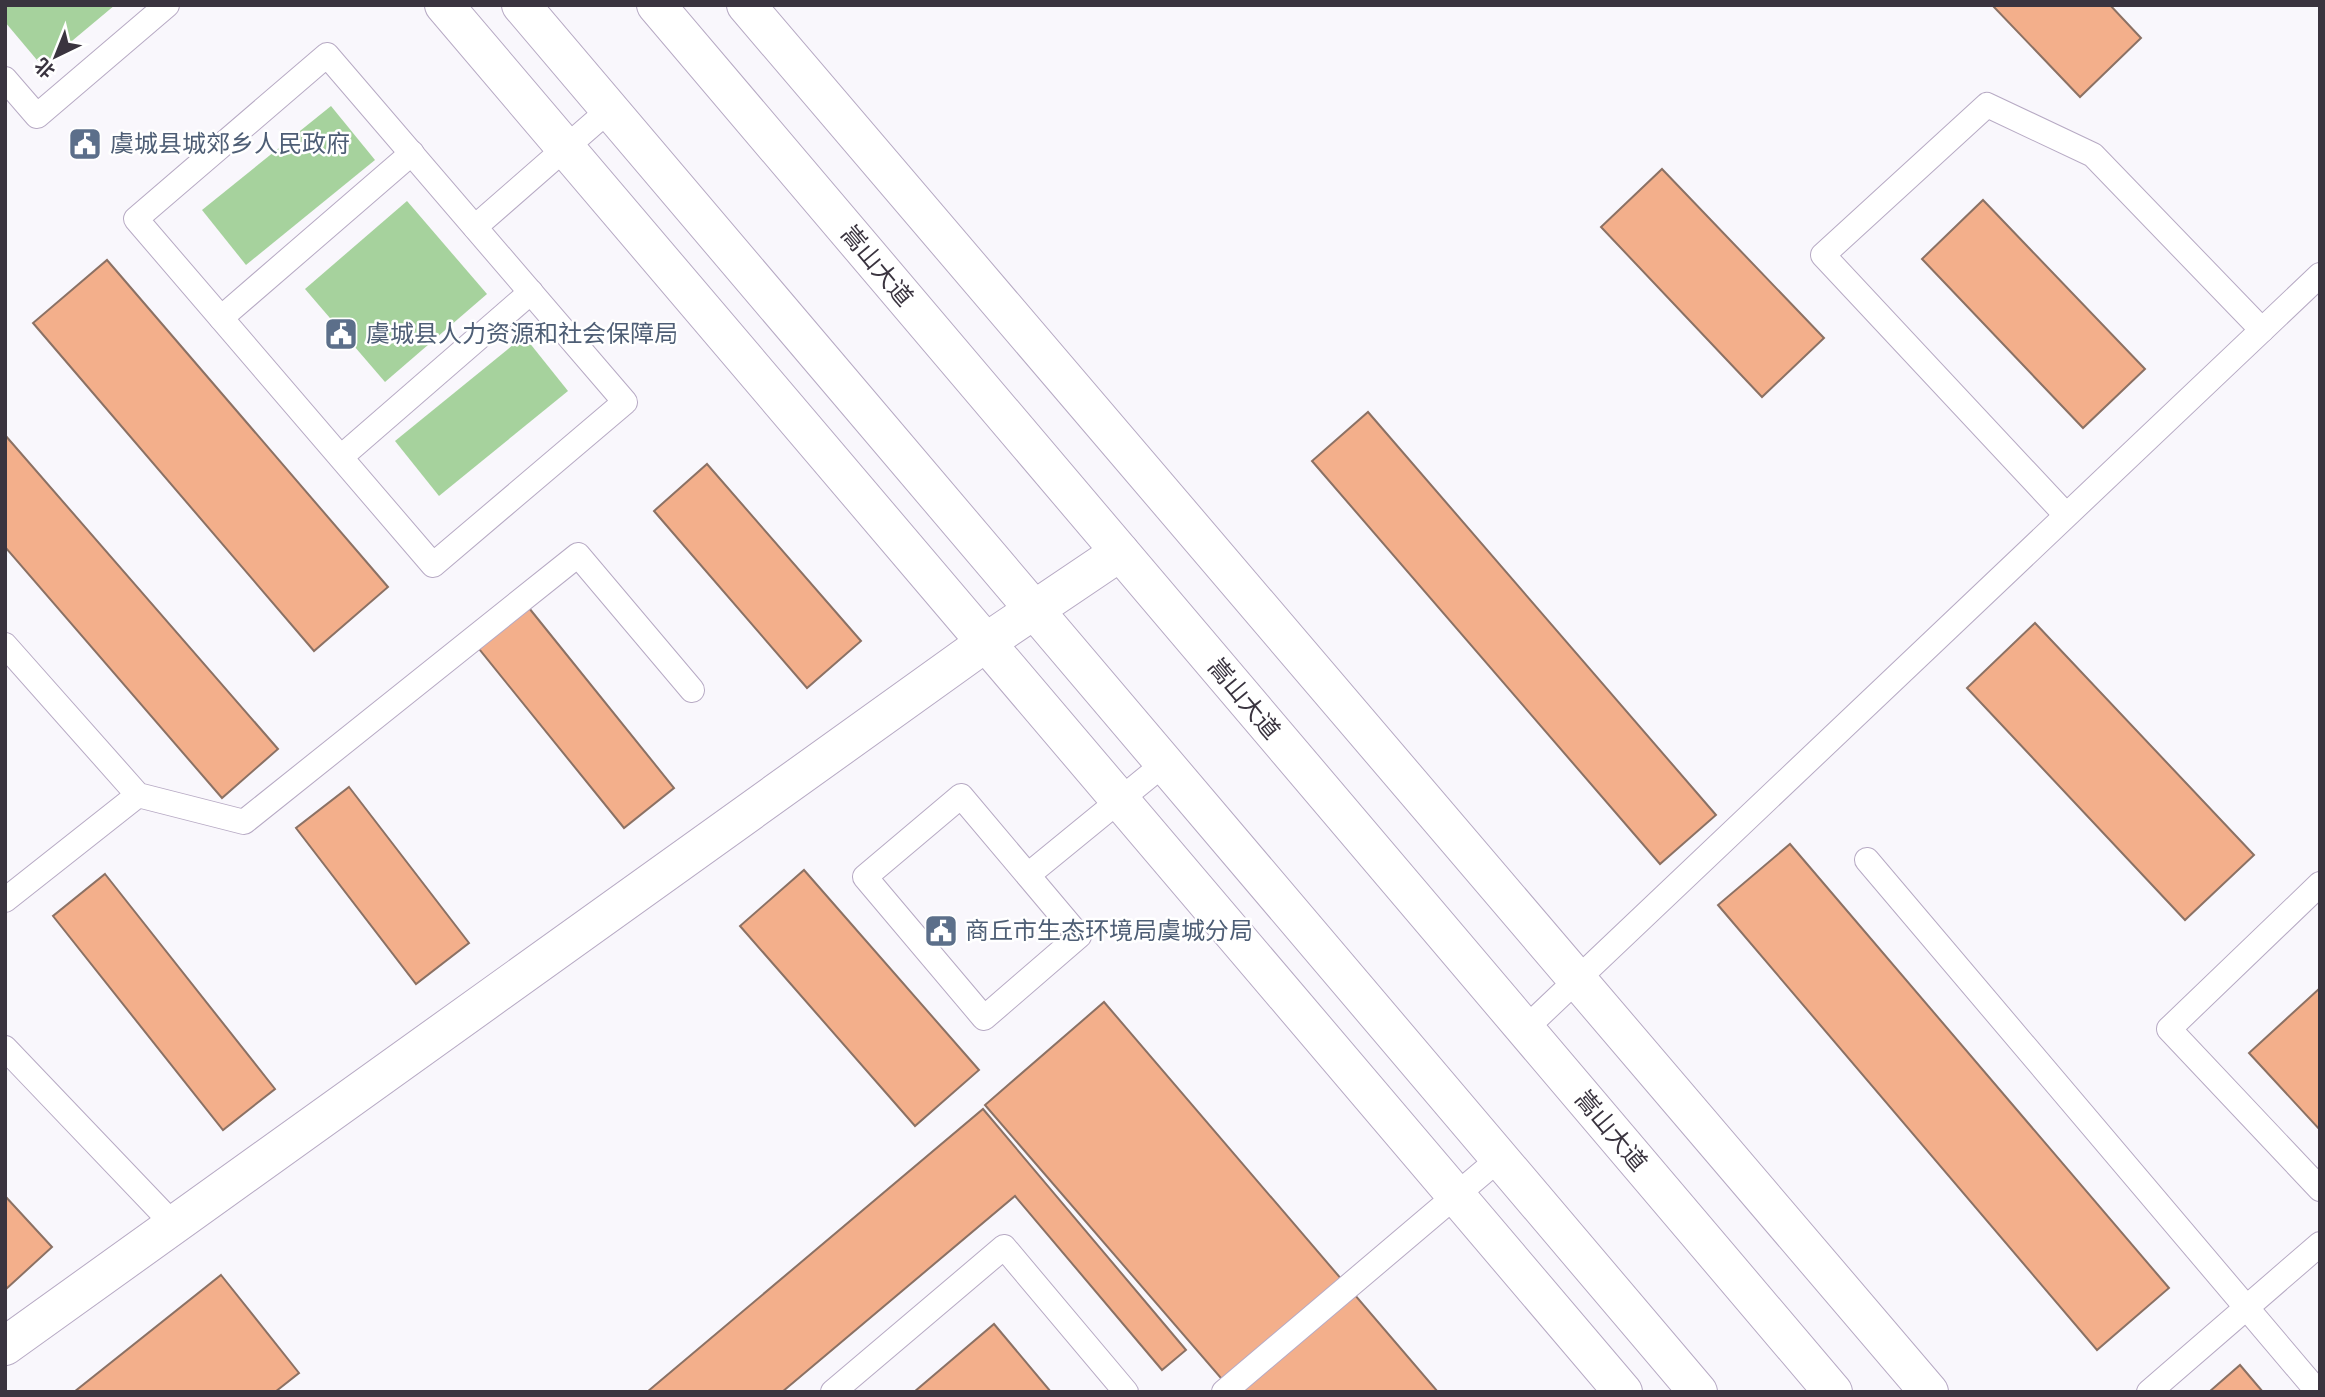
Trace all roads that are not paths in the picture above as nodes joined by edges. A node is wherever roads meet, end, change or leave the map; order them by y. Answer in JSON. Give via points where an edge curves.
{"nodes":[{"id":1,"x":167,"y":5,"type":"edge"},
{"id":2,"x":444,"y":5,"type":"edge"},
{"id":3,"x":521,"y":5,"type":"edge"},
{"id":4,"x":656,"y":5,"type":"edge"},
{"id":5,"x":746,"y":5,"type":"edge"},
{"id":6,"x":5,"y":79,"type":"edge"},
{"id":7,"x":610,"y":109,"type":"junction"},
{"id":8,"x":565,"y":148,"type":"junction"},
{"id":9,"x":412,"y":153,"type":"junction"},
{"id":10,"x":475,"y":227,"type":"junction"},
{"id":11,"x":2320,"y":275,"type":"edge"},
{"id":12,"x":531,"y":292,"type":"junction"},
{"id":13,"x":221,"y":318,"type":"junction"},
{"id":14,"x":2262,"y":330,"type":"junction"},
{"id":15,"x":341,"y":457,"type":"junction"},
{"id":16,"x":2066,"y":515,"type":"junction"},
{"id":17,"x":1120,"y":552,"type":"junction"},
{"id":18,"x":1034,"y":609,"type":"junction"},
{"id":19,"x":985,"y":643,"type":"junction"},
{"id":20,"x":5,"y":645,"type":"edge"},
{"id":21,"x":692,"y":690,"type":"dead end"},
{"id":22,"x":1165,"y":763,"type":"junction"},
{"id":23,"x":138,"y":795,"type":"junction"},
{"id":24,"x":1118,"y":801,"type":"junction"},
{"id":25,"x":1867,"y":860,"type":"dead end"},
{"id":26,"x":1028,"y":875,"type":"junction"},
{"id":27,"x":2320,"y":884,"type":"edge"},
{"id":28,"x":5,"y":900,"type":"edge"},
{"id":29,"x":1577,"y":979,"type":"junction"},
{"id":30,"x":1525,"y":1029,"type":"junction"},
{"id":31,"x":5,"y":1048,"type":"edge"},
{"id":32,"x":1500,"y":1158,"type":"junction"},
{"id":33,"x":2320,"y":1189,"type":"edge"},
{"id":34,"x":1455,"y":1196,"type":"junction"},
{"id":35,"x":174,"y":1225,"type":"junction"},
{"id":36,"x":2320,"y":1244,"type":"edge"},
{"id":37,"x":2246,"y":1307,"type":"junction"},
{"id":38,"x":5,"y":1346,"type":"edge"},
{"id":39,"x":833,"y":1392,"type":"edge"},
{"id":40,"x":1126,"y":1392,"type":"edge"},
{"id":41,"x":1224,"y":1392,"type":"edge"},
{"id":42,"x":1623,"y":1392,"type":"edge"},
{"id":43,"x":1698,"y":1392,"type":"edge"},
{"id":44,"x":1833,"y":1392,"type":"edge"},
{"id":45,"x":1929,"y":1392,"type":"edge"},
{"id":46,"x":2149,"y":1392,"type":"edge"},
{"id":47,"x":2318,"y":1392,"type":"edge"}],
"edges":[{"from":1,"to":6,"type":"lane","via":[[37,116]]},
{"from":2,"to":8,"type":"main road"},
{"from":3,"to":7,"type":"main road"},
{"from":4,"to":17,"type":"main road","name":"嵩山大道"},
{"from":5,"to":29,"type":"main road"},
{"from":7,"to":8,"type":"lane"},
{"from":7,"to":18,"type":"main road"},
{"from":8,"to":10,"type":"lane"},
{"from":8,"to":19,"type":"main road"},
{"from":9,"to":10,"type":"lane"},
{"from":9,"to":13,"type":"lane"},
{"from":9,"to":13,"type":"lane","via":[[327,55],[136,219]]},
{"from":10,"to":12,"type":"lane"},
{"from":11,"to":14,"type":"lane"},
{"from":12,"to":15,"type":"lane"},
{"from":12,"to":15,"type":"lane","via":[[625,402],[433,565]]},
{"from":13,"to":15,"type":"lane"},
{"from":14,"to":16,"type":"lane"},
{"from":14,"to":16,"type":"lane","via":[[2093,155],[1987,105],[1822,255]]},
{"from":16,"to":29,"type":"lane"},
{"from":17,"to":18,"type":"main road"},
{"from":17,"to":30,"type":"main road","name":"嵩山大道"},
{"from":18,"to":19,"type":"main road"},
{"from":18,"to":22,"type":"main road"},
{"from":19,"to":24,"type":"main road"},
{"from":19,"to":35,"type":"main road"},
{"from":20,"to":23,"type":"lane"},
{"from":21,"to":23,"type":"lane","via":[[578,555],[244,822]]},
{"from":22,"to":24,"type":"lane"},
{"from":22,"to":32,"type":"main road"},
{"from":23,"to":28,"type":"lane"},
{"from":24,"to":26,"type":"lane"},
{"from":24,"to":34,"type":"main road"},
{"from":25,"to":37,"type":"lane"},
{"from":26,"to":26,"type":"lane","via":[[1079,936],[984,1018],[865,877],[961,796]]},
{"from":27,"to":33,"type":"lane","via":[[2169,1029]]},
{"from":29,"to":30,"type":"lane"},
{"from":29,"to":45,"type":"main road"},
{"from":30,"to":44,"type":"main road","name":"嵩山大道"},
{"from":31,"to":35,"type":"lane"},
{"from":32,"to":34,"type":"lane"},
{"from":32,"to":43,"type":"main road"},
{"from":34,"to":41,"type":"lane"},
{"from":34,"to":42,"type":"main road"},
{"from":35,"to":38,"type":"main road"},
{"from":36,"to":37,"type":"lane"},
{"from":37,"to":46,"type":"lane"},
{"from":37,"to":47,"type":"lane"},
{"from":39,"to":40,"type":"lane","via":[[1004,1247]]}]}
